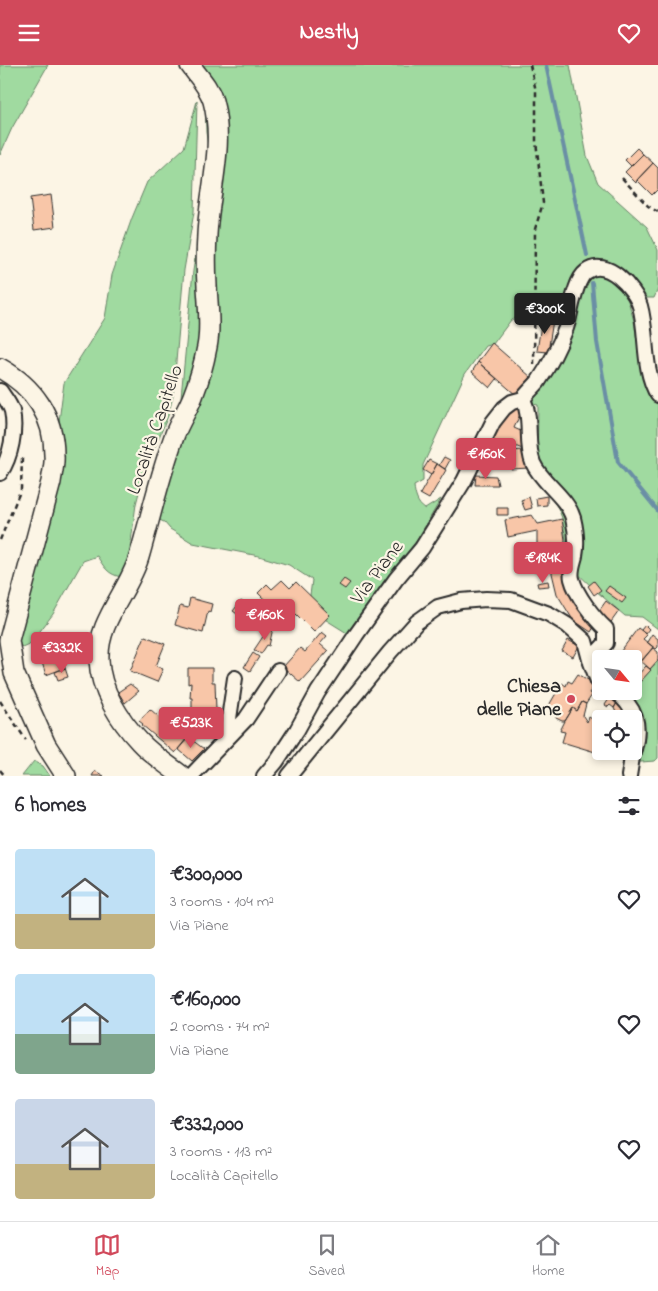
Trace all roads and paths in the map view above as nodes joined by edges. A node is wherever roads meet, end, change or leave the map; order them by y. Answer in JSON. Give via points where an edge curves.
{"nodes":[{"id":1,"x":190,"y":65,"type":"edge"},
{"id":2,"x":530,"y":65,"type":"edge"},
{"id":3,"x":622,"y":178,"type":"dead end"},
{"id":4,"x":658,"y":212,"type":"edge"},
{"id":5,"x":0,"y":368,"type":"edge"},
{"id":6,"x":534,"y":369,"type":"dead end"},
{"id":7,"x":0,"y":391,"type":"edge"},
{"id":8,"x":658,"y":395,"type":"edge"},
{"id":9,"x":523,"y":399,"type":"junction"},
{"id":10,"x":22,"y":449,"type":"dead end"},
{"id":11,"x":0,"y":473,"type":"edge"},
{"id":12,"x":0,"y":539,"type":"edge"},
{"id":13,"x":590,"y":659,"type":"junction"},
{"id":14,"x":592,"y":664,"type":"edge"},
{"id":15,"x":278,"y":671,"type":"dead end"},
{"id":16,"x":235,"y":677,"type":"dead end"},
{"id":17,"x":226,"y":739,"type":"junction"},
{"id":18,"x":631,"y":760,"type":"edge"},
{"id":19,"x":0,"y":770,"type":"edge"},
{"id":20,"x":5,"y":776,"type":"edge"},
{"id":21,"x":66,"y":776,"type":"edge"},
{"id":22,"x":182,"y":776,"type":"edge"},
{"id":23,"x":191,"y":776,"type":"edge"},
{"id":24,"x":264,"y":776,"type":"edge"},
{"id":25,"x":289,"y":776,"type":"edge"},
{"id":26,"x":629,"y":776,"type":"edge"}],
"edges":[{"from":1,"to":22,"type":"street","name":"Località Capitello","via":[[208,89],[216,120],[217,151],[207,233],[210,320],[207,347],[194,395],[163,470],[139,558],[106,623],[98,659],[107,694],[125,724],[141,743]]},
{"from":2,"to":6,"type":"path","via":[[536,91],[536,141],[543,203],[535,229]]},
{"from":3,"to":4,"type":"path","via":[[648,207]]},
{"from":5,"to":21,"type":"street","via":[[31,391],[45,411],[51,433],[54,455],[51,482],[9,640],[14,673],[46,745]]},
{"from":7,"to":11,"type":"street","via":[[12,411],[13,431]]},
{"from":8,"to":9,"type":"street","name":"Via Piane","via":[[648,365],[642,313],[636,294],[622,278],[611,271],[596,268],[586,271],[576,289],[557,350],[537,384]]},
{"from":9,"to":13,"type":"street","via":[[533,463],[568,505],[573,519],[576,541],[572,579],[586,607],[606,629],[606,643]]},
{"from":9,"to":24,"type":"street","name":"Via Piane","via":[[504,408],[493,422],[464,481],[422,548],[344,653],[298,729]]},
{"from":10,"to":12,"type":"path","via":[[22,489]]},
{"from":13,"to":14,"type":"street"},
{"from":13,"to":25,"type":"street","via":[[585,641],[567,625],[549,614],[511,601],[461,601],[438,607],[417,622],[390,651]]},
{"from":15,"to":17,"type":"street","via":[[246,719]]},
{"from":16,"to":17,"type":"street"},
{"from":17,"to":23,"type":"street"},
{"from":18,"to":26,"type":"street"},
{"from":19,"to":20,"type":"path"}]}
